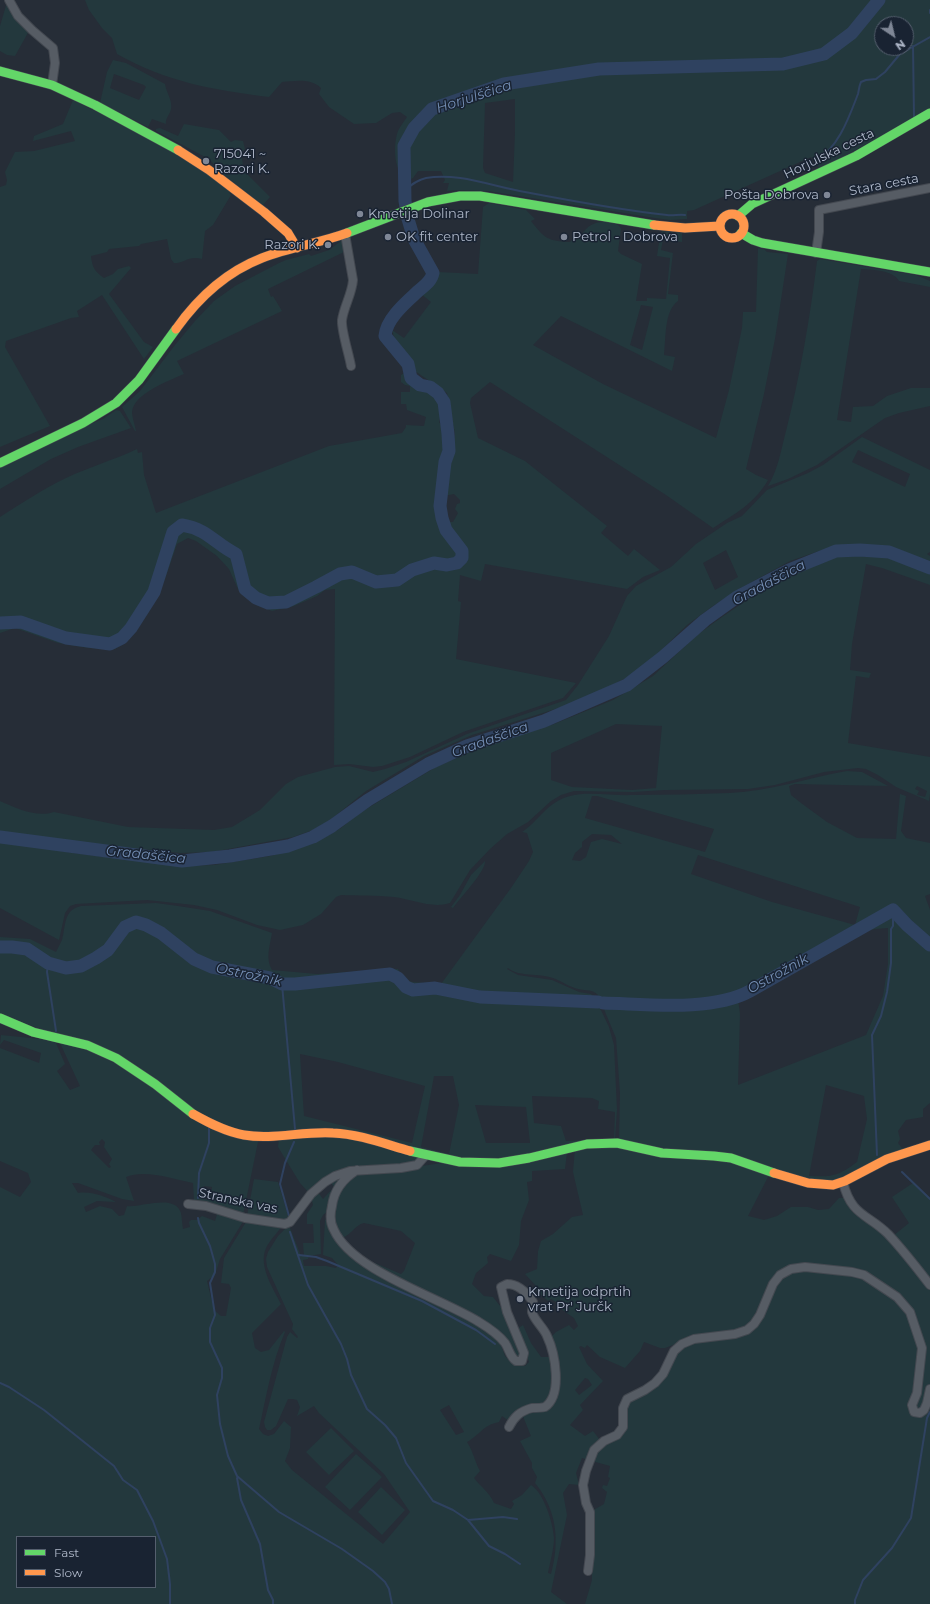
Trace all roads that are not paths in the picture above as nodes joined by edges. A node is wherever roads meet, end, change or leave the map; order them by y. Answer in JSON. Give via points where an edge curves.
{"nodes":[{"id":1,"x":8,"y":0,"type":"edge"},
{"id":2,"x":0,"y":71,"type":"edge"},
{"id":3,"x":52,"y":85,"type":"junction"},
{"id":4,"x":930,"y":113,"type":"edge"},
{"id":5,"x":930,"y":188,"type":"edge"},
{"id":6,"x":738,"y":216,"type":"junction"},
{"id":7,"x":720,"y":226,"type":"junction"},
{"id":8,"x":741,"y":233,"type":"junction"},
{"id":9,"x":345,"y":234,"type":"junction"},
{"id":10,"x":297,"y":248,"type":"junction"},
{"id":11,"x":816,"y":253,"type":"junction"},
{"id":12,"x":930,"y":272,"type":"edge"},
{"id":13,"x":351,"y":366,"type":"dead end"},
{"id":14,"x":0,"y":462,"type":"edge"},
{"id":15,"x":0,"y":1018,"type":"edge"},
{"id":16,"x":930,"y":1145,"type":"edge"},
{"id":17,"x":425,"y":1156,"type":"junction"},
{"id":18,"x":357,"y":1170,"type":"junction"},
{"id":19,"x":843,"y":1182,"type":"junction"},
{"id":20,"x":188,"y":1204,"type":"dead end"},
{"id":21,"x":930,"y":1285,"type":"edge"},
{"id":22,"x":930,"y":1389,"type":"edge"},
{"id":23,"x":509,"y":1427,"type":"dead end"},
{"id":24,"x":588,"y":1571,"type":"dead end"}],
"edges":[{"from":1,"to":3,"type":"street","via":[[18,16],[53,48],[55,63]]},
{"from":2,"to":3,"type":"street"},
{"from":3,"to":10,"type":"street","via":[[168,143],[192,158],[282,227],[290,234]]},
{"from":4,"to":6,"type":"street","name":"Horjulska cesta","via":[[862,153],[752,204]]},
{"from":5,"to":11,"type":"street","name":"Stara cesta","via":[[819,210]]},
{"from":6,"to":7,"type":"street","via":[[726,216],[720,222]]},
{"from":6,"to":8,"type":"street","via":[[744,226]]},
{"from":7,"to":8,"type":"street","via":[[726,236],[734,237]]},
{"from":7,"to":9,"type":"street","via":[[685,228],[657,225],[480,196],[460,196],[442,198]]},
{"from":8,"to":11,"type":"street","via":[[762,243]]},
{"from":9,"to":10,"type":"street"},
{"from":9,"to":13,"type":"street","via":[[353,280],[342,321]]},
{"from":10,"to":14,"type":"street","via":[[248,264],[210,289],[188,312],[139,380],[116,403],[84,423]]},
{"from":11,"to":12,"type":"street"},
{"from":15,"to":17,"type":"street","via":[[34,1032],[87,1045],[116,1058],[156,1084],[190,1112],[229,1131],[262,1136],[332,1133],[348,1135]]},
{"from":16,"to":19,"type":"street","via":[[881,1162]]},
{"from":17,"to":18,"type":"street","name":"Stranska vas","via":[[417,1165]]},
{"from":17,"to":19,"type":"street","via":[[497,1164],[517,1162],[589,1143],[617,1143],[660,1153],[715,1155],[801,1182],[820,1185]]},
{"from":18,"to":20,"type":"street","name":"Stranska vas","via":[[344,1172],[325,1182],[290,1222],[285,1224],[245,1218],[206,1206]]},
{"from":18,"to":23,"type":"street","via":[[344,1180],[335,1194],[331,1208],[331,1224],[341,1241],[368,1265],[452,1306],[484,1325],[500,1338],[516,1361],[522,1360],[524,1353],[507,1312],[501,1287],[507,1284],[518,1286],[533,1302],[532,1311],[548,1337],[554,1355],[556,1375],[553,1395],[545,1407],[523,1411],[515,1417]]},
{"from":19,"to":21,"type":"street","via":[[846,1196],[853,1205],[884,1230]]},
{"from":22,"to":24,"type":"street","via":[[924,1410],[920,1413],[914,1412],[912,1405],[917,1393],[922,1348],[910,1312],[897,1297],[864,1275],[805,1267],[791,1269],[780,1275],[773,1284],[754,1324],[735,1334],[694,1339],[682,1344],[674,1351],[663,1374],[655,1383],[627,1399],[623,1408],[622,1427],[617,1435],[604,1441],[594,1450],[586,1471],[583,1485],[590,1512]]}]}
